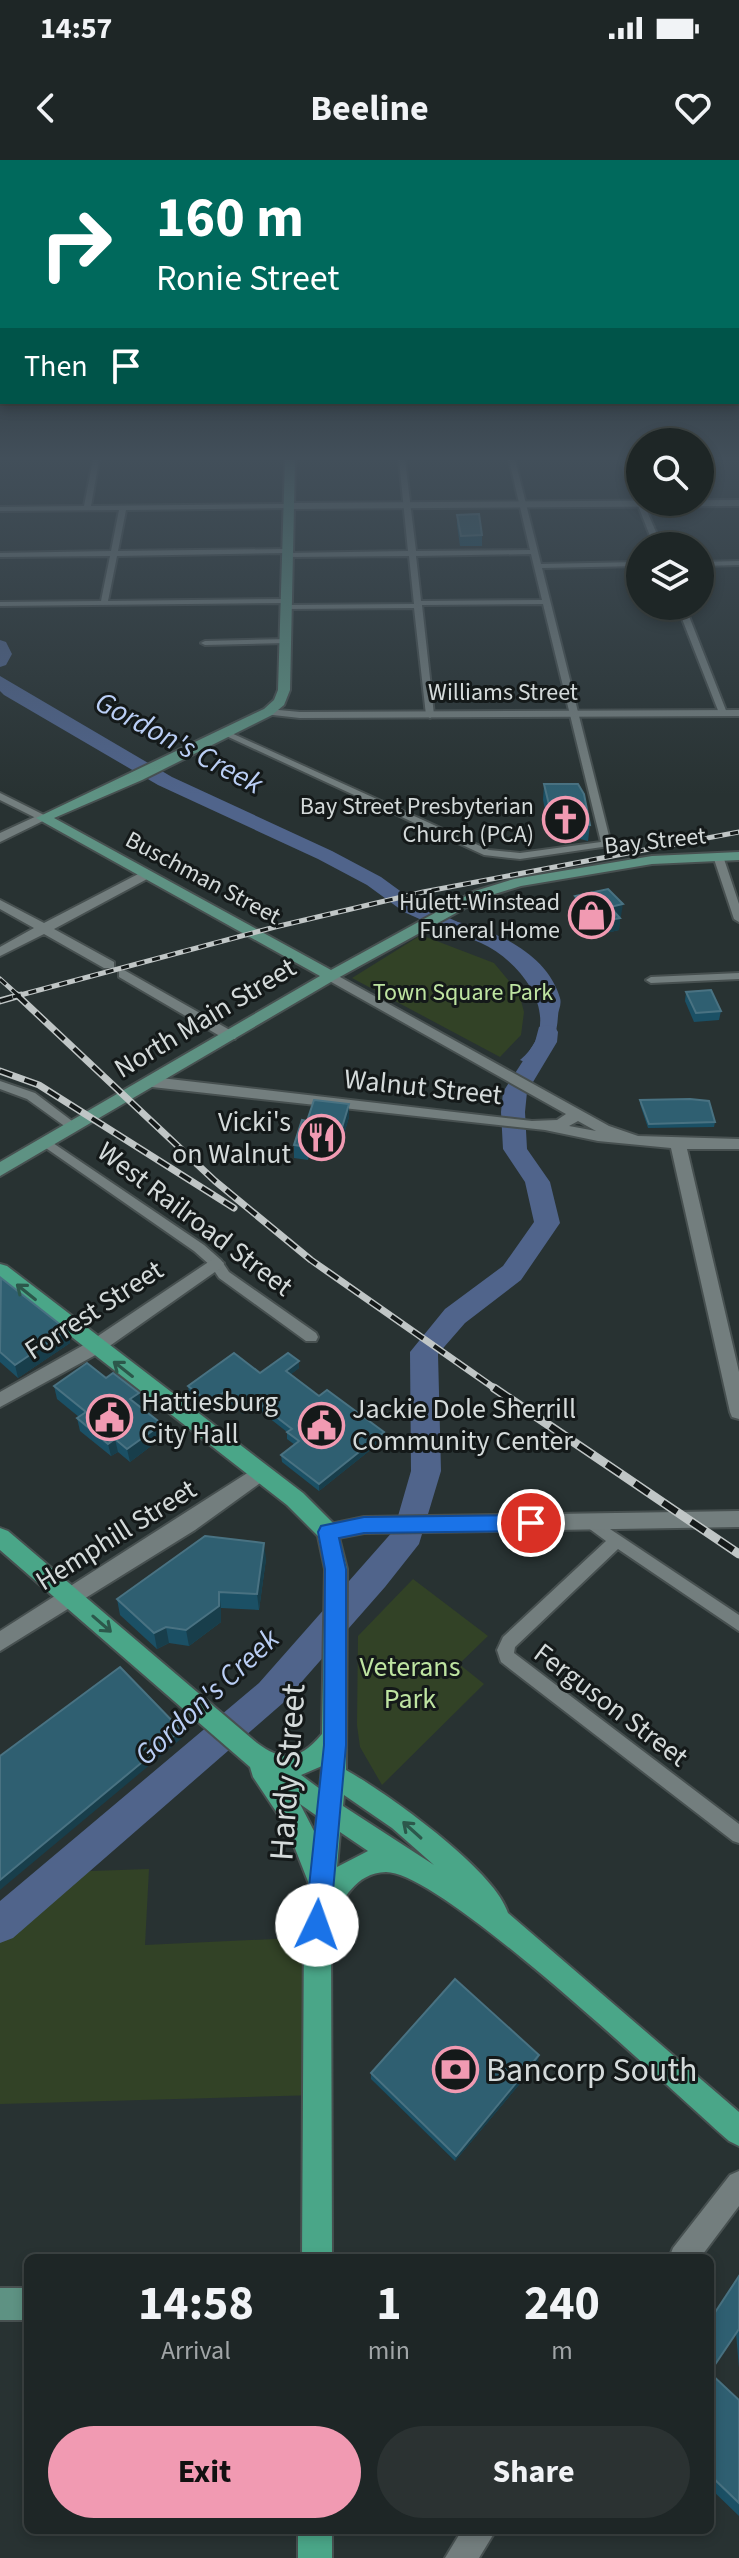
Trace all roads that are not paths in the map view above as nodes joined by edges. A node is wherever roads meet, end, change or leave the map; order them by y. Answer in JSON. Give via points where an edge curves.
{"nodes":[{"id":1,"x":111,"y":572,"type":"edge"},
{"id":2,"x":287,"y":572,"type":"edge"},
{"id":3,"x":414,"y":572,"type":"edge"},
{"id":4,"x":540,"y":572,"type":"edge"},
{"id":5,"x":548,"y":602,"type":"junction"},
{"id":6,"x":104,"y":603,"type":"junction"},
{"id":7,"x":0,"y":604,"type":"edge"},
{"id":8,"x":286,"y":604,"type":"junction"},
{"id":9,"x":417,"y":604,"type":"junction"},
{"id":10,"x":686,"y":620,"type":"edge"},
{"id":11,"x":286,"y":641,"type":"junction"},
{"id":12,"x":205,"y":643,"type":"dead end"},
{"id":13,"x":268,"y":712,"type":"junction"},
{"id":14,"x":723,"y":713,"type":"junction"},
{"id":15,"x":739,"y":713,"type":"edge"},
{"id":16,"x":574,"y":714,"type":"junction"},
{"id":17,"x":430,"y":715,"type":"junction"},
{"id":18,"x":226,"y":734,"type":"junction"},
{"id":19,"x":0,"y":796,"type":"edge"},
{"id":20,"x":43,"y":818,"type":"junction"},
{"id":21,"x":0,"y":838,"type":"edge"},
{"id":22,"x":718,"y":856,"type":"junction"},
{"id":23,"x":739,"y":856,"type":"edge"},
{"id":24,"x":144,"y":875,"type":"junction"},
{"id":25,"x":0,"y":904,"type":"edge"},
{"id":26,"x":440,"y":914,"type":"joint"},
{"id":27,"x":739,"y":919,"type":"edge"},
{"id":28,"x":42,"y":928,"type":"junction"},
{"id":29,"x":0,"y":952,"type":"edge"},
{"id":30,"x":109,"y":965,"type":"dead end"},
{"id":31,"x":124,"y":974,"type":"dead end"},
{"id":32,"x":331,"y":976,"type":"junction"},
{"id":33,"x":739,"y":976,"type":"edge"},
{"id":34,"x":651,"y":980,"type":"dead end"},
{"id":35,"x":230,"y":1036,"type":"junction"},
{"id":36,"x":152,"y":1082,"type":"junction"},
{"id":37,"x":0,"y":1085,"type":"edge"},
{"id":38,"x":578,"y":1114,"type":"junction"},
{"id":39,"x":538,"y":1126,"type":"junction"},
{"id":40,"x":74,"y":1127,"type":"junction"},
{"id":41,"x":635,"y":1140,"type":"junction"},
{"id":42,"x":47,"y":1143,"type":"junction"},
{"id":43,"x":739,"y":1144,"type":"edge"},
{"id":44,"x":678,"y":1145,"type":"junction"},
{"id":45,"x":0,"y":1170,"type":"edge"},
{"id":46,"x":216,"y":1263,"type":"junction"},
{"id":47,"x":0,"y":1271,"type":"edge"},
{"id":48,"x":311,"y":1337,"type":"dead end"},
{"id":49,"x":95,"y":1347,"type":"junction"},
{"id":50,"x":0,"y":1400,"type":"edge"},
{"id":51,"x":739,"y":1412,"type":"edge"},
{"id":52,"x":260,"y":1473,"type":"junction"},
{"id":53,"x":739,"y":1519,"type":"edge"},
{"id":54,"x":592,"y":1523,"type":"junction"},
{"id":55,"x":328,"y":1532,"type":"junction"},
{"id":56,"x":0,"y":1537,"type":"edge"},
{"id":57,"x":616,"y":1541,"type":"junction"},
{"id":58,"x":72,"y":1597,"type":"junction"},
{"id":59,"x":739,"y":1624,"type":"edge"},
{"id":60,"x":0,"y":1642,"type":"edge"},
{"id":61,"x":335,"y":1736,"type":"junction"},
{"id":62,"x":248,"y":1751,"type":"junction"},
{"id":63,"x":269,"y":1767,"type":"junction"},
{"id":64,"x":334,"y":1776,"type":"junction"},
{"id":65,"x":330,"y":1811,"type":"junction"},
{"id":66,"x":739,"y":1835,"type":"edge"},
{"id":67,"x":408,"y":1863,"type":"junction"},
{"id":68,"x":319,"y":1886,"type":"junction"},
{"id":69,"x":317,"y":1925,"type":"junction"},
{"id":70,"x":509,"y":1929,"type":"junction"},
{"id":71,"x":739,"y":2131,"type":"edge"},
{"id":72,"x":739,"y":2184,"type":"edge"},
{"id":73,"x":317,"y":2254,"type":"edge"},
{"id":74,"x":686,"y":2254,"type":"edge"},
{"id":75,"x":0,"y":2304,"type":"edge"},
{"id":76,"x":24,"y":2304,"type":"edge"},
{"id":77,"x":315,"y":2534,"type":"edge"},
{"id":78,"x":478,"y":2534,"type":"edge"},
{"id":79,"x":315,"y":2558,"type":"edge"},
{"id":80,"x":460,"y":2558,"type":"edge"}],
"edges":[{"from":1,"to":6,"type":"street"},
{"from":2,"to":8,"type":"main road"},
{"from":3,"to":9,"type":"street"},
{"from":4,"to":5,"type":"street"},
{"from":5,"to":9,"type":"street"},
{"from":5,"to":16,"type":"street"},
{"from":6,"to":7,"type":"street"},
{"from":6,"to":8,"type":"street"},
{"from":8,"to":9,"type":"street"},
{"from":8,"to":11,"type":"main road"},
{"from":9,"to":17,"type":"street"},
{"from":10,"to":14,"type":"street"},
{"from":11,"to":12,"type":"street"},
{"from":11,"to":13,"type":"main road","via":[[283,696]]},
{"from":13,"to":17,"type":"street","name":"Williams Street"},
{"from":13,"to":18,"type":"main road"},
{"from":14,"to":15,"type":"street","name":"Williams Street"},
{"from":14,"to":16,"type":"street","name":"Williams Street"},
{"from":16,"to":17,"type":"street","name":"Williams Street"},
{"from":16,"to":18,"type":"street","via":[[606,844],[520,856],[487,853]]},
{"from":18,"to":20,"type":"main road"},
{"from":19,"to":20,"type":"street","name":"Buschman Street"},
{"from":20,"to":21,"type":"street"},
{"from":20,"to":24,"type":"main road","name":"Buschman Street"},
{"from":22,"to":23,"type":"main road","name":"Bay Street"},
{"from":22,"to":26,"type":"main road","name":"Bay Street","via":[[658,859],[519,882]]},
{"from":22,"to":27,"type":"street"},
{"from":24,"to":28,"type":"street"},
{"from":24,"to":32,"type":"main road","name":"Buschman Street"},
{"from":25,"to":28,"type":"street"},
{"from":26,"to":32,"type":"main road","name":"North Main Street"},
{"from":28,"to":29,"type":"street"},
{"from":28,"to":30,"type":"street"},
{"from":31,"to":35,"type":"street"},
{"from":32,"to":35,"type":"main road","name":"North Main Street"},
{"from":32,"to":38,"type":"street","name":"Buschman Street"},
{"from":33,"to":34,"type":"street"},
{"from":35,"to":36,"type":"main road","name":"North Main Street"},
{"from":36,"to":39,"type":"street","name":"Walnut Street"},
{"from":36,"to":40,"type":"main road","name":"North Main Street"},
{"from":37,"to":40,"type":"street","via":[[31,1096]]},
{"from":38,"to":39,"type":"street","name":"Walnut Street","via":[[568,1123]]},
{"from":38,"to":41,"type":"street","name":"Buschman Street"},
{"from":39,"to":41,"type":"street","name":"Walnut Street"},
{"from":40,"to":42,"type":"main road","name":"North Main Street"},
{"from":41,"to":44,"type":"street","name":"Walnut Street"},
{"from":42,"to":45,"type":"main road","name":"North Main Street"},
{"from":42,"to":46,"type":"street","name":"West Railroad Street"},
{"from":43,"to":44,"type":"street","name":"Walnut Street"},
{"from":44,"to":51,"type":"street"},
{"from":46,"to":48,"type":"street","name":"West Railroad Street","via":[[224,1275]]},
{"from":46,"to":49,"type":"street","name":"Forrest Street"},
{"from":49,"to":47,"type":"main road","one_way":true},
{"from":49,"to":50,"type":"street","name":"Forrest Street"},
{"from":52,"to":49,"type":"main road","one_way":true},
{"from":52,"to":55,"type":"main road"},
{"from":52,"to":58,"type":"street","name":"Hemphill Street"},
{"from":53,"to":54,"type":"street"},
{"from":54,"to":55,"type":"street","via":[[364,1525]]},
{"from":54,"to":57,"type":"street"},
{"from":55,"to":61,"type":"main road","name":"Hardy Street","via":[[336,1569]]},
{"from":56,"to":58,"type":"main road"},
{"from":57,"to":59,"type":"street"},
{"from":57,"to":66,"type":"street","name":"Ferguson Street","via":[[509,1642],[505,1653]]},
{"from":58,"to":60,"type":"street","name":"Hemphill Street"},
{"from":58,"to":62,"type":"main road","one_way":true},
{"from":61,"to":63,"type":"main road","via":[[309,1762],[286,1769]]},
{"from":61,"to":64,"type":"main road","name":"Hardy Street"},
{"from":62,"to":63,"type":"main road"},
{"from":62,"to":68,"type":"main road","via":[[298,1822]]},
{"from":63,"to":65,"type":"main road"},
{"from":64,"to":65,"type":"main road","name":"Hardy Street"},
{"from":70,"to":64,"type":"main road","one_way":true,"via":[[470,1882],[406,1824],[367,1793]]},
{"from":65,"to":67,"type":"main road"},
{"from":65,"to":68,"type":"main road","name":"Hardy Street"},
{"from":67,"to":69,"type":"main road","via":[[377,1859],[353,1870],[328,1898]]},
{"from":67,"to":70,"type":"main road"},
{"from":68,"to":69,"type":"main road","name":"Hardy Street"},
{"from":69,"to":73,"type":"main road","name":"Hardy Street"},
{"from":70,"to":71,"type":"main road"},
{"from":72,"to":74,"type":"street"},
{"from":75,"to":76,"type":"main road"},
{"from":77,"to":79,"type":"main road"},
{"from":78,"to":80,"type":"street"}]}
